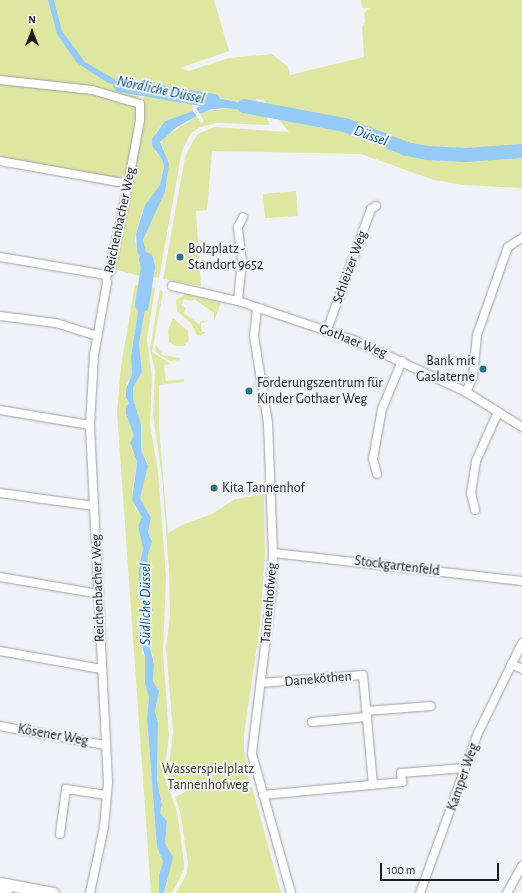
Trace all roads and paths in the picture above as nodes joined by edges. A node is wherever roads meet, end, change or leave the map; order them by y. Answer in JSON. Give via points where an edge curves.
{"nodes":[{"id":1,"x":0,"y":80,"type":"edge"},
{"id":2,"x":0,"y":161,"type":"edge"},
{"id":3,"x":124,"y":183,"type":"dead end"},
{"id":4,"x":376,"y":206,"type":"dead end"},
{"id":5,"x":243,"y":217,"type":"dead end"},
{"id":6,"x":522,"y":238,"type":"edge"},
{"id":7,"x":0,"y":257,"type":"edge"},
{"id":8,"x":106,"y":275,"type":"junction"},
{"id":9,"x":172,"y":286,"type":"dead end"},
{"id":10,"x":238,"y":301,"type":"junction"},
{"id":11,"x":258,"y":308,"type":"junction"},
{"id":12,"x":0,"y":316,"type":"edge"},
{"id":13,"x":327,"y":330,"type":"junction"},
{"id":14,"x":98,"y":336,"type":"junction"},
{"id":15,"x":402,"y":361,"type":"junction"},
{"id":16,"x":466,"y":392,"type":"junction"},
{"id":17,"x":0,"y":410,"type":"edge"},
{"id":18,"x":498,"y":412,"type":"junction"},
{"id":19,"x":90,"y":425,"type":"junction"},
{"id":20,"x":522,"y":427,"type":"edge"},
{"id":21,"x":377,"y":474,"type":"dead end"},
{"id":22,"x":0,"y":493,"type":"edge"},
{"id":23,"x":94,"y":506,"type":"junction"},
{"id":24,"x":475,"y":510,"type":"dead end"},
{"id":25,"x":273,"y":553,"type":"junction"},
{"id":26,"x":0,"y":577,"type":"edge"},
{"id":27,"x":522,"y":581,"type":"edge"},
{"id":28,"x":98,"y":594,"type":"junction"},
{"id":29,"x":522,"y":643,"type":"edge"},
{"id":30,"x":0,"y":651,"type":"edge"},
{"id":31,"x":511,"y":664,"type":"junction"},
{"id":32,"x":101,"y":669,"type":"junction"},
{"id":33,"x":522,"y":669,"type":"edge"},
{"id":34,"x":261,"y":683,"type":"junction"},
{"id":35,"x":431,"y":706,"type":"dead end"},
{"id":36,"x":367,"y":714,"type":"junction"},
{"id":37,"x":312,"y":722,"type":"dead end"},
{"id":38,"x":0,"y":726,"type":"edge"},
{"id":39,"x":105,"y":745,"type":"junction"},
{"id":40,"x":465,"y":768,"type":"junction"},
{"id":41,"x":373,"y":785,"type":"junction"},
{"id":42,"x":107,"y":795,"type":"junction"},
{"id":43,"x":263,"y":795,"type":"junction"},
{"id":44,"x":60,"y":834,"type":"dead end"},
{"id":45,"x":522,"y":866,"type":"edge"},
{"id":46,"x":1,"y":888,"type":"edge"},
{"id":47,"x":511,"y":892,"type":"edge"},
{"id":48,"x":53,"y":893,"type":"edge"},
{"id":49,"x":90,"y":893,"type":"edge"},
{"id":50,"x":291,"y":893,"type":"edge"},
{"id":51,"x":420,"y":893,"type":"edge"}],
"edges":[{"from":1,"to":8,"type":"street","name":"Reichenbacher Weg","via":[[92,90],[140,104],[140,120],[128,185],[110,271]]},
{"from":2,"to":3,"type":"street"},
{"from":4,"to":13,"type":"street","name":"Schleizer Weg","via":[[370,212]]},
{"from":5,"to":10,"type":"street","via":[[238,226],[242,275]]},
{"from":6,"to":16,"type":"street","via":[[508,247],[477,335],[472,377]]},
{"from":7,"to":8,"type":"street"},
{"from":8,"to":14,"type":"street","name":"Reichenbacher Weg","via":[[107,283]]},
{"from":9,"to":10,"type":"street","name":"Gothaer Weg"},
{"from":10,"to":11,"type":"street","name":"Gothaer Weg"},
{"from":11,"to":13,"type":"street","name":"Gothaer Weg"},
{"from":11,"to":25,"type":"street","name":"Tannenhofweg","via":[[254,336],[268,423]]},
{"from":12,"to":14,"type":"street","via":[[56,323]]},
{"from":13,"to":15,"type":"street","name":"Gothaer Weg"},
{"from":14,"to":19,"type":"street","name":"Reichenbacher Weg","via":[[94,355]]},
{"from":15,"to":16,"type":"street","name":"Gothaer Weg"},
{"from":15,"to":21,"type":"street","via":[[382,410],[373,459]]},
{"from":16,"to":18,"type":"street","name":"Gothaer Weg"},
{"from":17,"to":19,"type":"street"},
{"from":18,"to":20,"type":"street","name":"Gothaer Weg"},
{"from":18,"to":24,"type":"street","via":[[476,461],[470,494]]},
{"from":19,"to":23,"type":"street","name":"Reichenbacher Weg"},
{"from":22,"to":23,"type":"street"},
{"from":23,"to":28,"type":"street","name":"Reichenbacher Weg"},
{"from":25,"to":27,"type":"street","name":"Stockgartenfeld"},
{"from":25,"to":34,"type":"street","name":"Tannenhofweg","via":[[272,588]]},
{"from":26,"to":28,"type":"street"},
{"from":28,"to":32,"type":"street","name":"Reichenbacher Weg"},
{"from":29,"to":31,"type":"street","name":"Kamper Weg"},
{"from":30,"to":32,"type":"street"},
{"from":31,"to":33,"type":"street"},
{"from":31,"to":40,"type":"street","name":"Kamper Weg","via":[[478,733]]},
{"from":32,"to":39,"type":"street","name":"Reichenbacher Weg"},
{"from":34,"to":36,"type":"street","name":"Daneköthen","via":[[363,676]]},
{"from":34,"to":43,"type":"street","name":"Tannenhofweg","via":[[252,754]]},
{"from":35,"to":36,"type":"street"},
{"from":36,"to":37,"type":"street"},
{"from":36,"to":41,"type":"street","name":"Daneköthen"},
{"from":38,"to":39,"type":"street","name":"Kösener Weg"},
{"from":39,"to":42,"type":"street","name":"Reichenbacher Weg"},
{"from":40,"to":41,"type":"street","via":[[401,774],[402,782]]},
{"from":40,"to":51,"type":"street","name":"Kamper Weg","via":[[441,842]]},
{"from":41,"to":43,"type":"street"},
{"from":42,"to":44,"type":"street","via":[[66,789]]},
{"from":42,"to":49,"type":"street","name":"Reichenbacher Weg","via":[[104,827]]},
{"from":43,"to":50,"type":"street","name":"Tannenhofweg"},
{"from":45,"to":47,"type":"street"},
{"from":46,"to":48,"type":"main road"}]}
